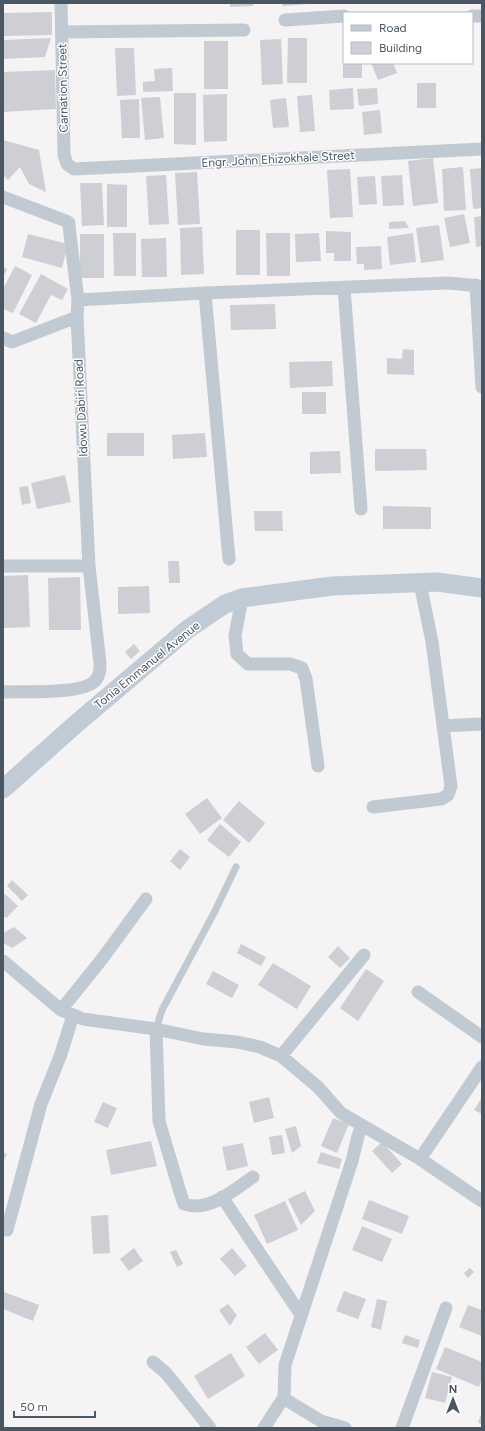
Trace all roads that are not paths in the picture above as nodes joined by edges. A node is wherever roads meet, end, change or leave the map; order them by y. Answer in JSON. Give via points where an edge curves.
{"nodes":[{"id":1,"x":61,"y":3,"type":"edge"},
{"id":2,"x":343,"y":16,"type":"edge"},
{"id":3,"x":285,"y":20,"type":"dead end"},
{"id":4,"x":244,"y":30,"type":"dead end"},
{"id":5,"x":62,"y":32,"type":"junction"},
{"id":6,"x":482,"y":149,"type":"edge"},
{"id":7,"x":74,"y":169,"type":"joint"},
{"id":8,"x":3,"y":197,"type":"edge"},
{"id":9,"x":479,"y":285,"type":"edge"},
{"id":10,"x":344,"y":288,"type":"junction"},
{"id":11,"x":205,"y":293,"type":"junction"},
{"id":12,"x":78,"y":300,"type":"junction"},
{"id":13,"x":76,"y":317,"type":"junction"},
{"id":14,"x":6,"y":343,"type":"edge"},
{"id":15,"x":482,"y":387,"type":"edge"},
{"id":16,"x":361,"y":509,"type":"dead end"},
{"id":17,"x":229,"y":559,"type":"dead end"},
{"id":18,"x":3,"y":566,"type":"edge"},
{"id":19,"x":89,"y":566,"type":"junction"},
{"id":20,"x":420,"y":583,"type":"junction"},
{"id":21,"x":482,"y":588,"type":"edge"},
{"id":22,"x":242,"y":598,"type":"junction"},
{"id":23,"x":3,"y":692,"type":"edge"},
{"id":24,"x":482,"y":724,"type":"edge"},
{"id":25,"x":443,"y":726,"type":"junction"},
{"id":26,"x":318,"y":766,"type":"dead end"},
{"id":27,"x":3,"y":789,"type":"edge"},
{"id":28,"x":373,"y":808,"type":"dead end"},
{"id":29,"x":236,"y":866,"type":"dead end"},
{"id":30,"x":146,"y":899,"type":"dead end"},
{"id":31,"x":364,"y":954,"type":"dead end"},
{"id":32,"x":3,"y":961,"type":"edge"},
{"id":33,"x":418,"y":992,"type":"dead end"},
{"id":34,"x":67,"y":1013,"type":"junction"},
{"id":35,"x":156,"y":1029,"type":"junction"},
{"id":36,"x":482,"y":1037,"type":"edge"},
{"id":37,"x":281,"y":1056,"type":"junction"},
{"id":38,"x":482,"y":1067,"type":"edge"},
{"id":39,"x":362,"y":1125,"type":"junction"},
{"id":40,"x":420,"y":1159,"type":"junction"},
{"id":41,"x":253,"y":1177,"type":"dead end"},
{"id":42,"x":222,"y":1197,"type":"junction"},
{"id":43,"x":482,"y":1201,"type":"edge"},
{"id":44,"x":7,"y":1230,"type":"dead end"},
{"id":45,"x":446,"y":1308,"type":"dead end"},
{"id":46,"x":301,"y":1315,"type":"junction"},
{"id":47,"x":153,"y":1362,"type":"dead end"},
{"id":48,"x":284,"y":1397,"type":"junction"},
{"id":49,"x":210,"y":1428,"type":"edge"},
{"id":50,"x":264,"y":1428,"type":"edge"},
{"id":51,"x":345,"y":1428,"type":"edge"},
{"id":52,"x":402,"y":1428,"type":"edge"}],
"edges":[{"from":1,"to":5,"type":"street","name":"Carnation Street"},
{"from":2,"to":3,"type":"street"},
{"from":4,"to":5,"type":"street"},
{"from":5,"to":7,"type":"street","name":"Carnation Street","via":[[64,155],[67,164]]},
{"from":6,"to":7,"type":"street","name":"Engr. John Ehizokhale Street"},
{"from":8,"to":12,"type":"street","name":"Idowu Dabiri Road","via":[[69,223]]},
{"from":9,"to":10,"type":"street"},
{"from":9,"to":15,"type":"street"},
{"from":10,"to":11,"type":"street"},
{"from":10,"to":16,"type":"street"},
{"from":11,"to":12,"type":"street"},
{"from":11,"to":17,"type":"street"},
{"from":12,"to":13,"type":"street","name":"Idowu Dabiri Road"},
{"from":13,"to":14,"type":"street"},
{"from":13,"to":19,"type":"street","name":"Idowu Dabiri Road"},
{"from":18,"to":19,"type":"street"},
{"from":19,"to":23,"type":"street","name":"Idowu Dabiri Road","via":[[100,663],[100,673],[94,682],[73,690]]},
{"from":20,"to":21,"type":"street","name":"Tonia Emmanuel Avenue","via":[[437,582]]},
{"from":20,"to":22,"type":"street","name":"Tonia Emmanuel Avenue","via":[[332,586]]},
{"from":20,"to":25,"type":"street","via":[[432,642]]},
{"from":22,"to":26,"type":"street","via":[[235,636],[237,654],[248,664],[290,664],[302,668],[306,679]]},
{"from":22,"to":27,"type":"street","name":"Tonia Emmanuel Avenue","via":[[225,604],[188,628]]},
{"from":24,"to":25,"type":"street"},
{"from":25,"to":28,"type":"street","via":[[451,786],[448,795],[441,799]]},
{"from":29,"to":35,"type":"lane","via":[[162,1010]]},
{"from":30,"to":34,"type":"street"},
{"from":31,"to":37,"type":"street"},
{"from":32,"to":34,"type":"street"},
{"from":33,"to":36,"type":"street"},
{"from":34,"to":35,"type":"street","via":[[83,1019]]},
{"from":34,"to":44,"type":"street","via":[[61,1054],[41,1104]]},
{"from":35,"to":37,"type":"street","via":[[203,1039],[237,1042],[260,1047]]},
{"from":35,"to":42,"type":"street","via":[[159,1121],[184,1204],[192,1207],[205,1206]]},
{"from":37,"to":39,"type":"street","via":[[318,1087],[341,1113]]},
{"from":38,"to":40,"type":"street"},
{"from":39,"to":40,"type":"street"},
{"from":39,"to":46,"type":"street"},
{"from":40,"to":43,"type":"street"},
{"from":41,"to":42,"type":"street"},
{"from":42,"to":46,"type":"street"},
{"from":45,"to":52,"type":"street"},
{"from":46,"to":48,"type":"street","via":[[285,1366]]},
{"from":47,"to":49,"type":"street","via":[[166,1373]]},
{"from":48,"to":50,"type":"street"},
{"from":48,"to":51,"type":"street","via":[[321,1421]]}]}
